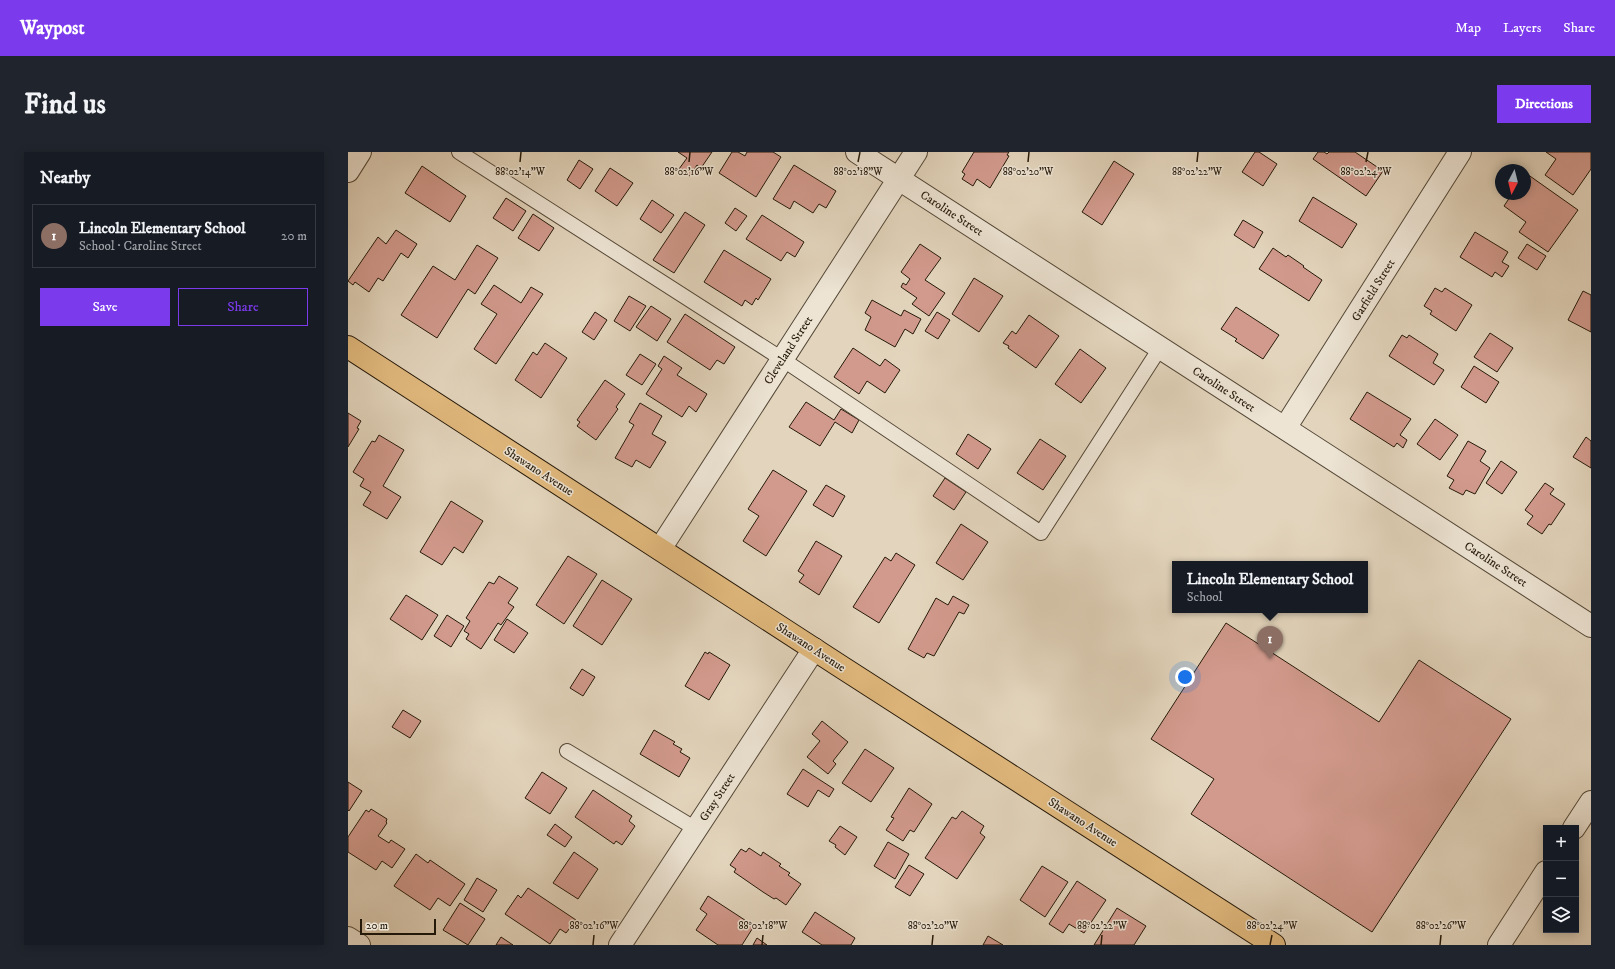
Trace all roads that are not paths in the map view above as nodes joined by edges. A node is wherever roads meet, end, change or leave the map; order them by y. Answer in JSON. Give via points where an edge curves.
{"nodes":[{"id":1,"x":360,"y":152,"type":"edge"},
{"id":2,"x":459,"y":152,"type":"edge"},
{"id":3,"x":857,"y":152,"type":"edge"},
{"id":4,"x":916,"y":152,"type":"edge"},
{"id":5,"x":1460,"y":152,"type":"edge"},
{"id":6,"x":348,"y":170,"type":"edge"},
{"id":7,"x":899,"y":179,"type":"junction"},
{"id":8,"x":348,"y":347,"type":"edge"},
{"id":9,"x":1160,"y":348,"type":"junction"},
{"id":10,"x":782,"y":359,"type":"junction"},
{"id":11,"x":1285,"y":428,"type":"junction"},
{"id":12,"x":660,"y":549,"type":"junction"},
{"id":13,"x":1591,"y":626,"type":"edge"},
{"id":14,"x":814,"y":649,"type":"junction"},
{"id":15,"x":566,"y":751,"type":"dead end"},
{"id":16,"x":1591,"y":802,"type":"edge"},
{"id":17,"x":1576,"y":825,"type":"edge"},
{"id":18,"x":696,"y":829,"type":"junction"},
{"id":19,"x":1543,"y":877,"type":"edge"},
{"id":20,"x":348,"y":938,"type":"edge"},
{"id":21,"x":359,"y":945,"type":"edge"},
{"id":22,"x":620,"y":945,"type":"edge"},
{"id":23,"x":1274,"y":945,"type":"edge"},
{"id":24,"x":1499,"y":945,"type":"edge"}],
"edges":[{"from":1,"to":6,"type":"street"},
{"from":2,"to":10,"type":"lane"},
{"from":3,"to":7,"type":"street","name":"Caroline Street"},
{"from":4,"to":7,"type":"street","name":"Cleveland Street"},
{"from":5,"to":11,"type":"street","name":"Garfield Street"},
{"from":7,"to":9,"type":"street","name":"Caroline Street"},
{"from":7,"to":10,"type":"street","name":"Cleveland Street"},
{"from":8,"to":12,"type":"main road","name":"Shawano Avenue"},
{"from":9,"to":10,"type":"lane","via":[[1041,533]]},
{"from":9,"to":11,"type":"street","name":"Caroline Street"},
{"from":10,"to":12,"type":"street","name":"Cleveland Street"},
{"from":11,"to":13,"type":"street","name":"Caroline Street"},
{"from":12,"to":14,"type":"main road","name":"Shawano Avenue"},
{"from":14,"to":18,"type":"street","name":"Gray Street"},
{"from":14,"to":23,"type":"main road","name":"Shawano Avenue"},
{"from":15,"to":18,"type":"lane"},
{"from":16,"to":17,"type":"street"},
{"from":18,"to":22,"type":"street","name":"Gray Street"},
{"from":19,"to":24,"type":"street"},
{"from":20,"to":21,"type":"street"}]}
